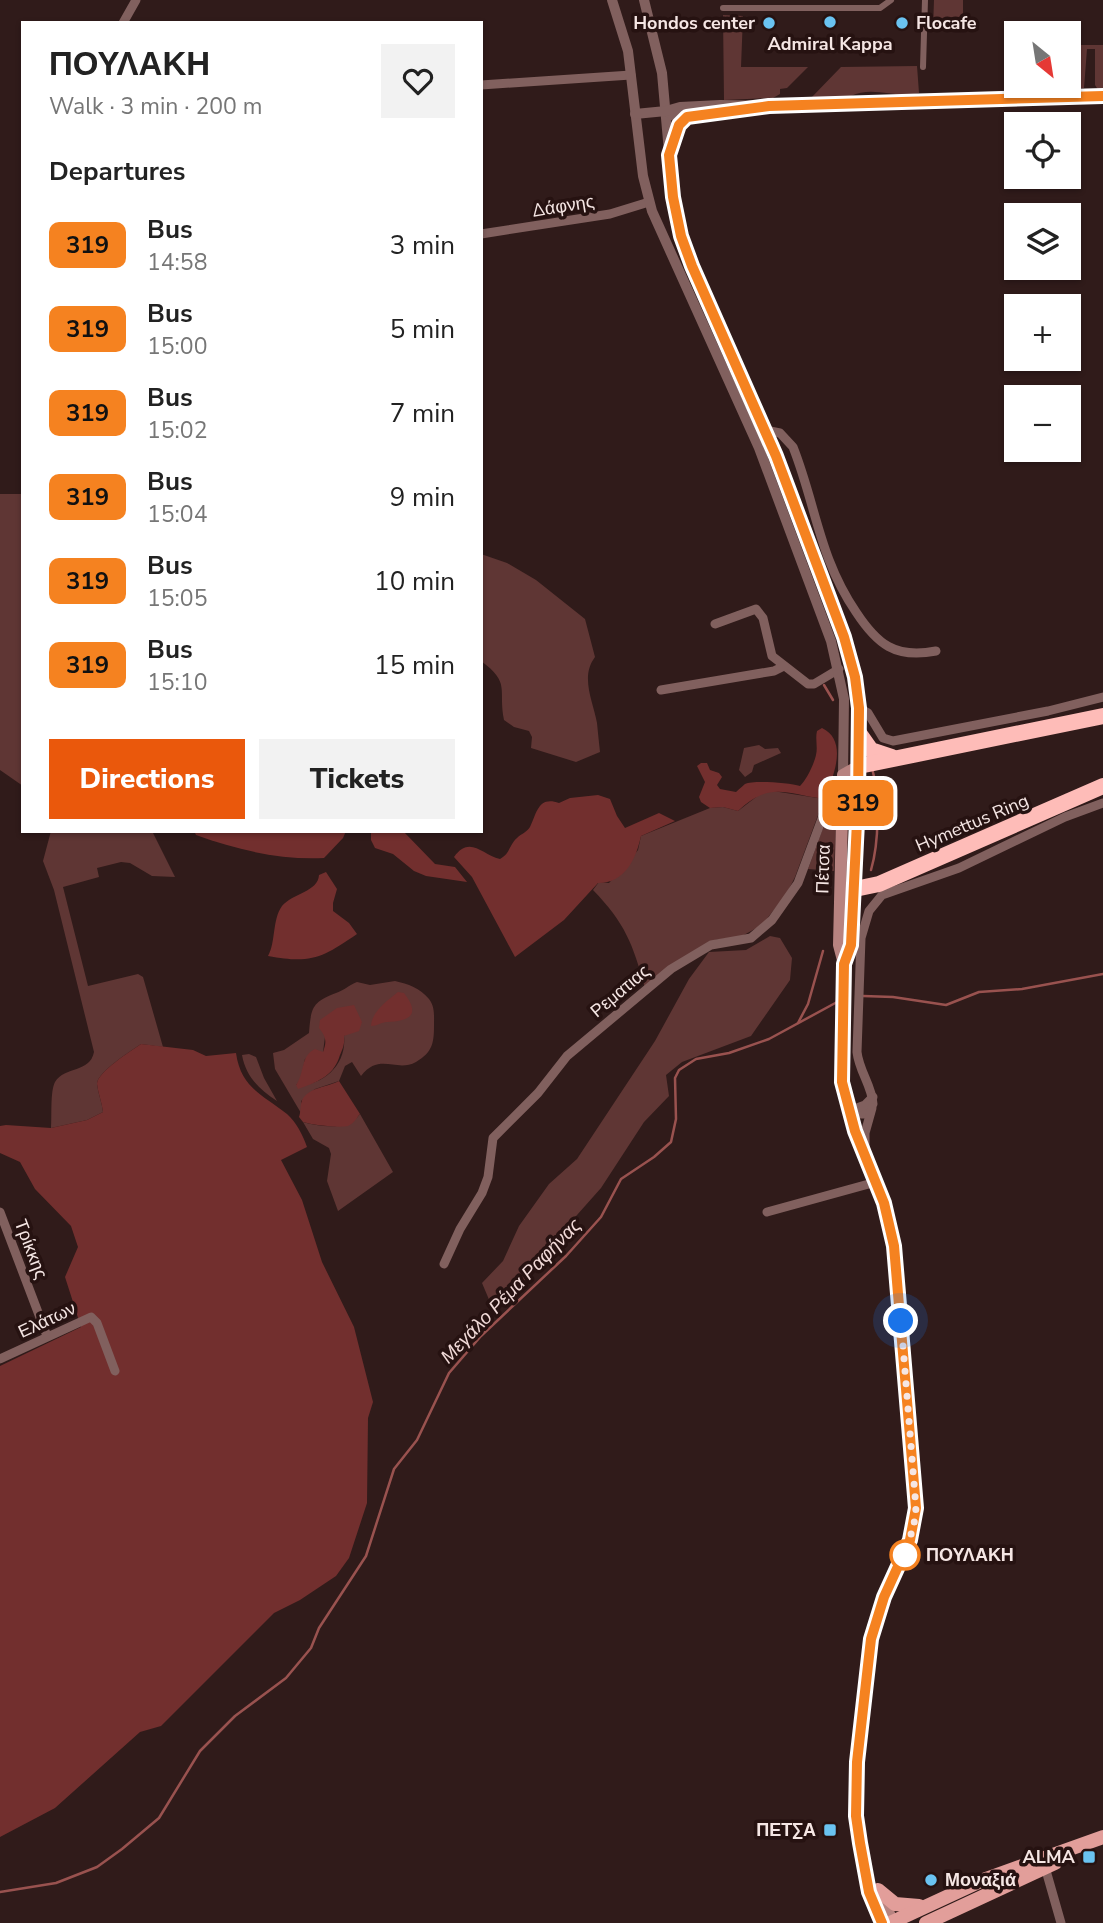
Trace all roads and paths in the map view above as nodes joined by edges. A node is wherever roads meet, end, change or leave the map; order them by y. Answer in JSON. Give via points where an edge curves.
{"nodes":[{"id":1,"x":136,"y":0,"type":"edge"},
{"id":2,"x":612,"y":0,"type":"edge"},
{"id":3,"x":644,"y":0,"type":"edge"},
{"id":4,"x":865,"y":0,"type":"edge"},
{"id":5,"x":891,"y":0,"type":"edge"},
{"id":6,"x":925,"y":0,"type":"edge"},
{"id":7,"x":740,"y":4,"type":"edge"},
{"id":8,"x":723,"y":8,"type":"dead end"},
{"id":9,"x":860,"y":8,"type":"junction"},
{"id":10,"x":124,"y":21,"type":"edge"},
{"id":11,"x":923,"y":67,"type":"dead end"},
{"id":12,"x":631,"y":75,"type":"junction"},
{"id":13,"x":483,"y":85,"type":"edge"},
{"id":14,"x":1103,"y":96,"type":"edge"},
{"id":15,"x":769,"y":106,"type":"junction"},
{"id":16,"x":666,"y":111,"type":"junction"},
{"id":17,"x":635,"y":114,"type":"junction"},
{"id":18,"x":687,"y":117,"type":"junction"},
{"id":19,"x":669,"y":155,"type":"junction"},
{"id":20,"x":649,"y":202,"type":"junction"},
{"id":21,"x":483,"y":234,"type":"edge"},
{"id":22,"x":765,"y":430,"type":"junction"},
{"id":23,"x":715,"y":624,"type":"dead end"},
{"id":24,"x":936,"y":651,"type":"dead end"},
{"id":25,"x":784,"y":666,"type":"junction"},
{"id":26,"x":839,"y":669,"type":"junction"},
{"id":27,"x":662,"y":690,"type":"dead end"},
{"id":28,"x":1103,"y":698,"type":"edge"},
{"id":29,"x":859,"y":708,"type":"junction"},
{"id":30,"x":1103,"y":716,"type":"edge"},
{"id":31,"x":859,"y":733,"type":"junction"},
{"id":32,"x":894,"y":758,"type":"junction"},
{"id":33,"x":859,"y":766,"type":"junction"},
{"id":34,"x":843,"y":775,"type":"junction"},
{"id":35,"x":1103,"y":786,"type":"edge"},
{"id":36,"x":1103,"y":803,"type":"edge"},
{"id":37,"x":847,"y":889,"type":"junction"},
{"id":38,"x":873,"y":1101,"type":"junction"},
{"id":39,"x":849,"y":1111,"type":"junction"},
{"id":40,"x":866,"y":1158,"type":"junction"},
{"id":41,"x":876,"y":1182,"type":"junction"},
{"id":42,"x":0,"y":1212,"type":"edge"},
{"id":43,"x":768,"y":1212,"type":"dead end"},
{"id":44,"x":444,"y":1264,"type":"dead end"},
{"id":45,"x":47,"y":1336,"type":"junction"},
{"id":46,"x":0,"y":1359,"type":"edge"},
{"id":47,"x":115,"y":1371,"type":"dead end"},
{"id":48,"x":1103,"y":1837,"type":"edge"},
{"id":49,"x":1103,"y":1847,"type":"edge"},
{"id":50,"x":1045,"y":1867,"type":"junction"},
{"id":51,"x":866,"y":1870,"type":"junction"},
{"id":52,"x":878,"y":1890,"type":"junction"},
{"id":53,"x":930,"y":1903,"type":"junction"},
{"id":54,"x":889,"y":1923,"type":"edge"},
{"id":55,"x":926,"y":1923,"type":"edge"},
{"id":56,"x":1061,"y":1923,"type":"edge"}],
"edges":[{"from":1,"to":10,"type":"street"},
{"from":2,"to":12,"type":"street"},
{"from":3,"to":16,"type":"street","via":[[660,58]]},
{"from":4,"to":9,"type":"street"},
{"from":5,"to":9,"type":"street","via":[[880,9]]},
{"from":6,"to":11,"type":"street"},
{"from":7,"to":8,"type":"street"},
{"from":7,"to":9,"type":"street"},
{"from":12,"to":13,"type":"street"},
{"from":12,"to":17,"type":"street"},
{"from":14,"to":15,"type":"street"},
{"from":15,"to":16,"type":"street","via":[[690,106]]},
{"from":15,"to":18,"type":"street"},
{"from":16,"to":17,"type":"street"},
{"from":16,"to":18,"type":"street"},
{"from":16,"to":19,"type":"street"},
{"from":17,"to":20,"type":"street"},
{"from":18,"to":19,"type":"street","via":[[679,125]]},
{"from":19,"to":22,"type":"street","via":[[674,204],[686,251]]},
{"from":20,"to":21,"type":"street","name":"Δάφνης","via":[[610,214]]},
{"from":20,"to":26,"type":"street","via":[[764,460]]},
{"from":22,"to":24,"type":"street","via":[[780,433],[793,447],[831,569],[866,628],[890,648],[911,653]]},
{"from":22,"to":29,"type":"street","via":[[844,637]]},
{"from":23,"to":25,"type":"street","via":[[752,609],[759,611],[772,656]]},
{"from":25,"to":26,"type":"street","via":[[810,685]]},
{"from":25,"to":27,"type":"street"},
{"from":26,"to":34,"type":"street","via":[[845,714]]},
{"from":28,"to":29,"type":"street","via":[[893,741],[883,738],[868,713]]},
{"from":29,"to":31,"type":"street"},
{"from":30,"to":32,"type":"highway"},
{"from":31,"to":32,"type":"highway","via":[[876,754]]},
{"from":31,"to":33,"type":"street"},
{"from":32,"to":33,"type":"highway"},
{"from":33,"to":34,"type":"main road"},
{"from":33,"to":37,"type":"main road","name":"Πέτσα","via":[[857,825]]},
{"from":34,"to":37,"type":"main road","name":"Πέτσα"},
{"from":34,"to":44,"type":"street","name":"Ρεματιας","via":[[833,789],[798,883],[772,920],[751,937],[711,945],[671,969],[566,1056],[538,1093],[493,1138],[482,1193]]},
{"from":35,"to":37,"type":"highway","name":"Hymettus Ring","via":[[879,884]]},
{"from":36,"to":38,"type":"street","via":[[959,868],[882,895],[869,911],[859,967],[857,1052]]},
{"from":37,"to":39,"type":"main road","name":"Πέτσα","via":[[851,945],[844,964],[842,1082]]},
{"from":38,"to":39,"type":"street"},
{"from":38,"to":40,"type":"street","via":[[865,1133]]},
{"from":39,"to":40,"type":"main road","name":"Πέτσα"},
{"from":40,"to":41,"type":"main road","name":"Πέτσα"},
{"from":41,"to":43,"type":"street"},
{"from":41,"to":51,"type":"main road","name":"Πέτσα","via":[[894,1246],[916,1508],[910,1540],[871,1639],[855,1789]]},
{"from":42,"to":45,"type":"street","name":"Τρίκκης"},
{"from":45,"to":46,"type":"street","name":"Ελάτων"},
{"from":45,"to":47,"type":"street","name":"Ελάτων","via":[[86,1318],[95,1319]]},
{"from":48,"to":53,"type":"main road"},
{"from":49,"to":50,"type":"main road"},
{"from":50,"to":55,"type":"main road"},
{"from":50,"to":56,"type":"street"},
{"from":51,"to":52,"type":"main road"},
{"from":51,"to":54,"type":"main road","via":[[869,1892]]},
{"from":52,"to":53,"type":"main road","via":[[900,1905]]},
{"from":52,"to":54,"type":"main road"},
{"from":53,"to":54,"type":"main road"}]}
